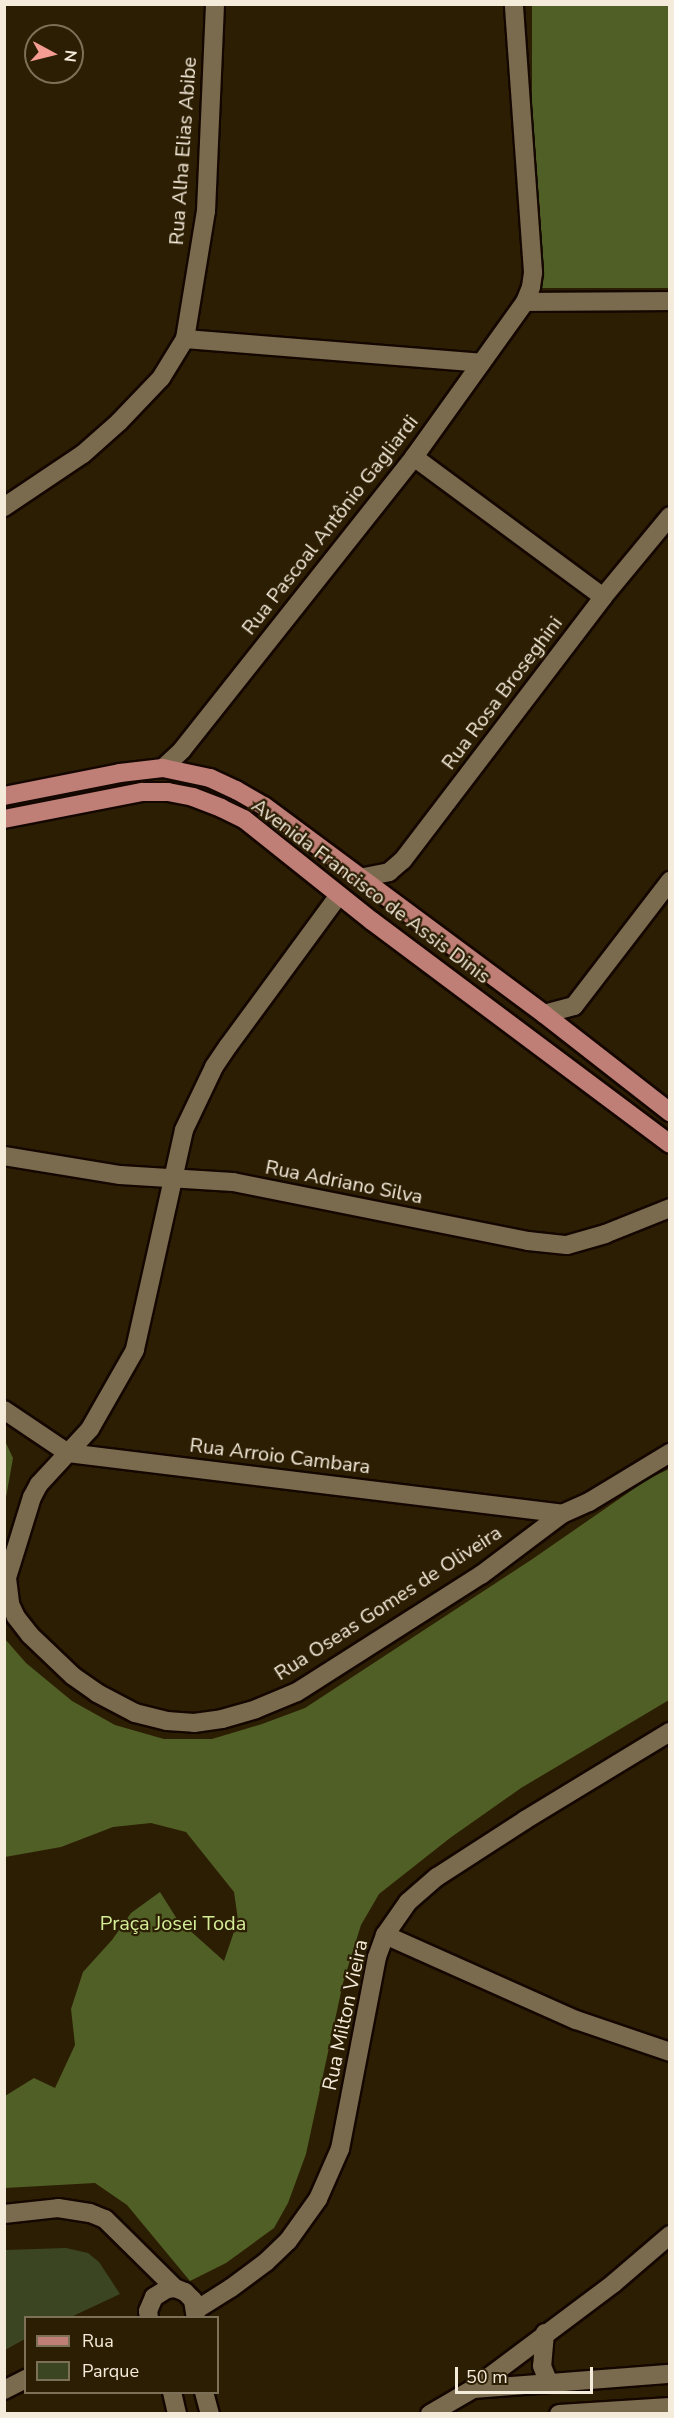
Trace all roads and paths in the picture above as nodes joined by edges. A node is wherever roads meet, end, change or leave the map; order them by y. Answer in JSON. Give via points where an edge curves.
{"nodes":[{"id":1,"x":215,"y":4,"type":"edge"},
{"id":2,"x":514,"y":4,"type":"edge"},
{"id":3,"x":669,"y":301,"type":"edge"},
{"id":4,"x":525,"y":302,"type":"junction"},
{"id":5,"x":185,"y":339,"type":"junction"},
{"id":6,"x":481,"y":363,"type":"junction"},
{"id":7,"x":414,"y":457,"type":"junction"},
{"id":8,"x":4,"y":507,"type":"edge"},
{"id":9,"x":669,"y":516,"type":"edge"},
{"id":10,"x":603,"y":597,"type":"junction"},
{"id":11,"x":163,"y":768,"type":"junction"},
{"id":12,"x":4,"y":796,"type":"edge"},
{"id":13,"x":4,"y":819,"type":"edge"},
{"id":14,"x":359,"y":878,"type":"junction"},
{"id":15,"x":669,"y":881,"type":"edge"},
{"id":16,"x":339,"y":895,"type":"junction"},
{"id":17,"x":544,"y":1014,"type":"junction"},
{"id":18,"x":669,"y":1112,"type":"edge"},
{"id":19,"x":669,"y":1144,"type":"edge"},
{"id":20,"x":4,"y":1155,"type":"edge"},
{"id":21,"x":174,"y":1179,"type":"junction"},
{"id":22,"x":669,"y":1208,"type":"edge"},
{"id":23,"x":4,"y":1410,"type":"edge"},
{"id":24,"x":68,"y":1453,"type":"junction"},
{"id":25,"x":669,"y":1453,"type":"edge"},
{"id":26,"x":562,"y":1514,"type":"junction"},
{"id":27,"x":669,"y":1732,"type":"edge"},
{"id":28,"x":385,"y":1935,"type":"junction"},
{"id":29,"x":669,"y":2052,"type":"edge"},
{"id":30,"x":4,"y":2214,"type":"edge"},
{"id":31,"x":669,"y":2235,"type":"edge"},
{"id":32,"x":167,"y":2290,"type":"junction"},
{"id":33,"x":195,"y":2309,"type":"edge"},
{"id":34,"x":145,"y":2315,"type":"edge"},
{"id":35,"x":545,"y":2333,"type":"junction"},
{"id":36,"x":669,"y":2374,"type":"edge"},
{"id":37,"x":24,"y":2380,"type":"edge"},
{"id":38,"x":549,"y":2383,"type":"junction"},
{"id":39,"x":473,"y":2389,"type":"junction"},
{"id":40,"x":4,"y":2390,"type":"edge"},
{"id":41,"x":172,"y":2394,"type":"edge"},
{"id":42,"x":205,"y":2394,"type":"edge"},
{"id":43,"x":669,"y":2407,"type":"edge"},
{"id":44,"x":177,"y":2414,"type":"edge"},
{"id":45,"x":210,"y":2414,"type":"edge"},
{"id":46,"x":429,"y":2414,"type":"edge"},
{"id":47,"x":559,"y":2414,"type":"edge"}],
"edges":[{"from":1,"to":5,"type":"street","name":"Rua Alha Elias Abibe","via":[[206,211]]},
{"from":2,"to":4,"type":"street","via":[[533,272]]},
{"from":3,"to":4,"type":"street"},
{"from":4,"to":6,"type":"street","name":"Rua Pascoal Antônio Gagliardi"},
{"from":5,"to":6,"type":"street"},
{"from":5,"to":8,"type":"street","name":"Rua Alha Elias Abibe","via":[[161,378],[119,422],[83,454]]},
{"from":6,"to":7,"type":"street","name":"Rua Pascoal Antônio Gagliardi"},
{"from":7,"to":10,"type":"street"},
{"from":7,"to":11,"type":"street","name":"Rua Pascoal Antônio Gagliardi","via":[[182,750]]},
{"from":9,"to":10,"type":"street","name":"Rua Rosa Broseghini"},
{"from":10,"to":14,"type":"street","name":"Rua Rosa Broseghini","via":[[403,860],[389,872]]},
{"from":11,"to":12,"type":"main road","name":"Avenida Francisco de Assis Dinis"},
{"from":11,"to":14,"type":"main road","name":"Avenida Francisco de Assis Dinis","via":[[210,778],[236,790],[264,806]]},
{"from":13,"to":16,"type":"main road","name":"Avenida Francisco de Assis Dinis","via":[[142,792],[194,797],[244,819]]},
{"from":14,"to":17,"type":"main road","name":"Avenida Francisco de Assis Dinis"},
{"from":15,"to":17,"type":"street","via":[[574,1006]]},
{"from":16,"to":19,"type":"main road","name":"Avenida Francisco de Assis Dinis"},
{"from":16,"to":21,"type":"street","name":"Rua Oseas Gomes de Oliveira","via":[[214,1067],[184,1130]]},
{"from":17,"to":18,"type":"main road","name":"Avenida Francisco de Assis Dinis"},
{"from":20,"to":21,"type":"street","name":"Rua Adriano Silva","via":[[120,1175]]},
{"from":21,"to":22,"type":"street","name":"Rua Adriano Silva","via":[[233,1182],[528,1241],[567,1245]]},
{"from":21,"to":24,"type":"street","name":"Rua Oseas Gomes de Oliveira","via":[[135,1350],[90,1429]]},
{"from":23,"to":24,"type":"street","name":"Rua Arroio Cambara"},
{"from":24,"to":26,"type":"street","name":"Rua Arroio Cambara"},
{"from":24,"to":26,"type":"street","name":"Rua Oseas Gomes de Oliveira","via":[[32,1497],[7,1578],[10,1604],[30,1635],[73,1676],[135,1713],[167,1721],[222,1719],[297,1692],[481,1575]]},
{"from":25,"to":26,"type":"street","name":"Rua Oseas Gomes de Oliveira"},
{"from":27,"to":28,"type":"street","name":"Rua Milton Vieira","via":[[437,1877],[408,1902]]},
{"from":28,"to":29,"type":"street","via":[[576,2020]]},
{"from":28,"to":33,"type":"street","name":"Rua Milton Vieira","via":[[372,1978],[340,2149],[318,2199],[288,2241],[231,2288]]},
{"from":30,"to":32,"type":"street","via":[[58,2208],[90,2212],[105,2219]]},
{"from":31,"to":35,"type":"street","via":[[614,2283]]},
{"from":32,"to":33,"type":"street","via":[[185,2292]]},
{"from":32,"to":34,"type":"street","via":[[154,2297]]},
{"from":35,"to":38,"type":"street","via":[[542,2366]]},
{"from":35,"to":39,"type":"street"},
{"from":36,"to":38,"type":"street"},
{"from":37,"to":40,"type":"street"},
{"from":38,"to":39,"type":"street"},
{"from":39,"to":46,"type":"street"},
{"from":41,"to":44,"type":"street"},
{"from":42,"to":45,"type":"street"},
{"from":43,"to":47,"type":"street"}]}
